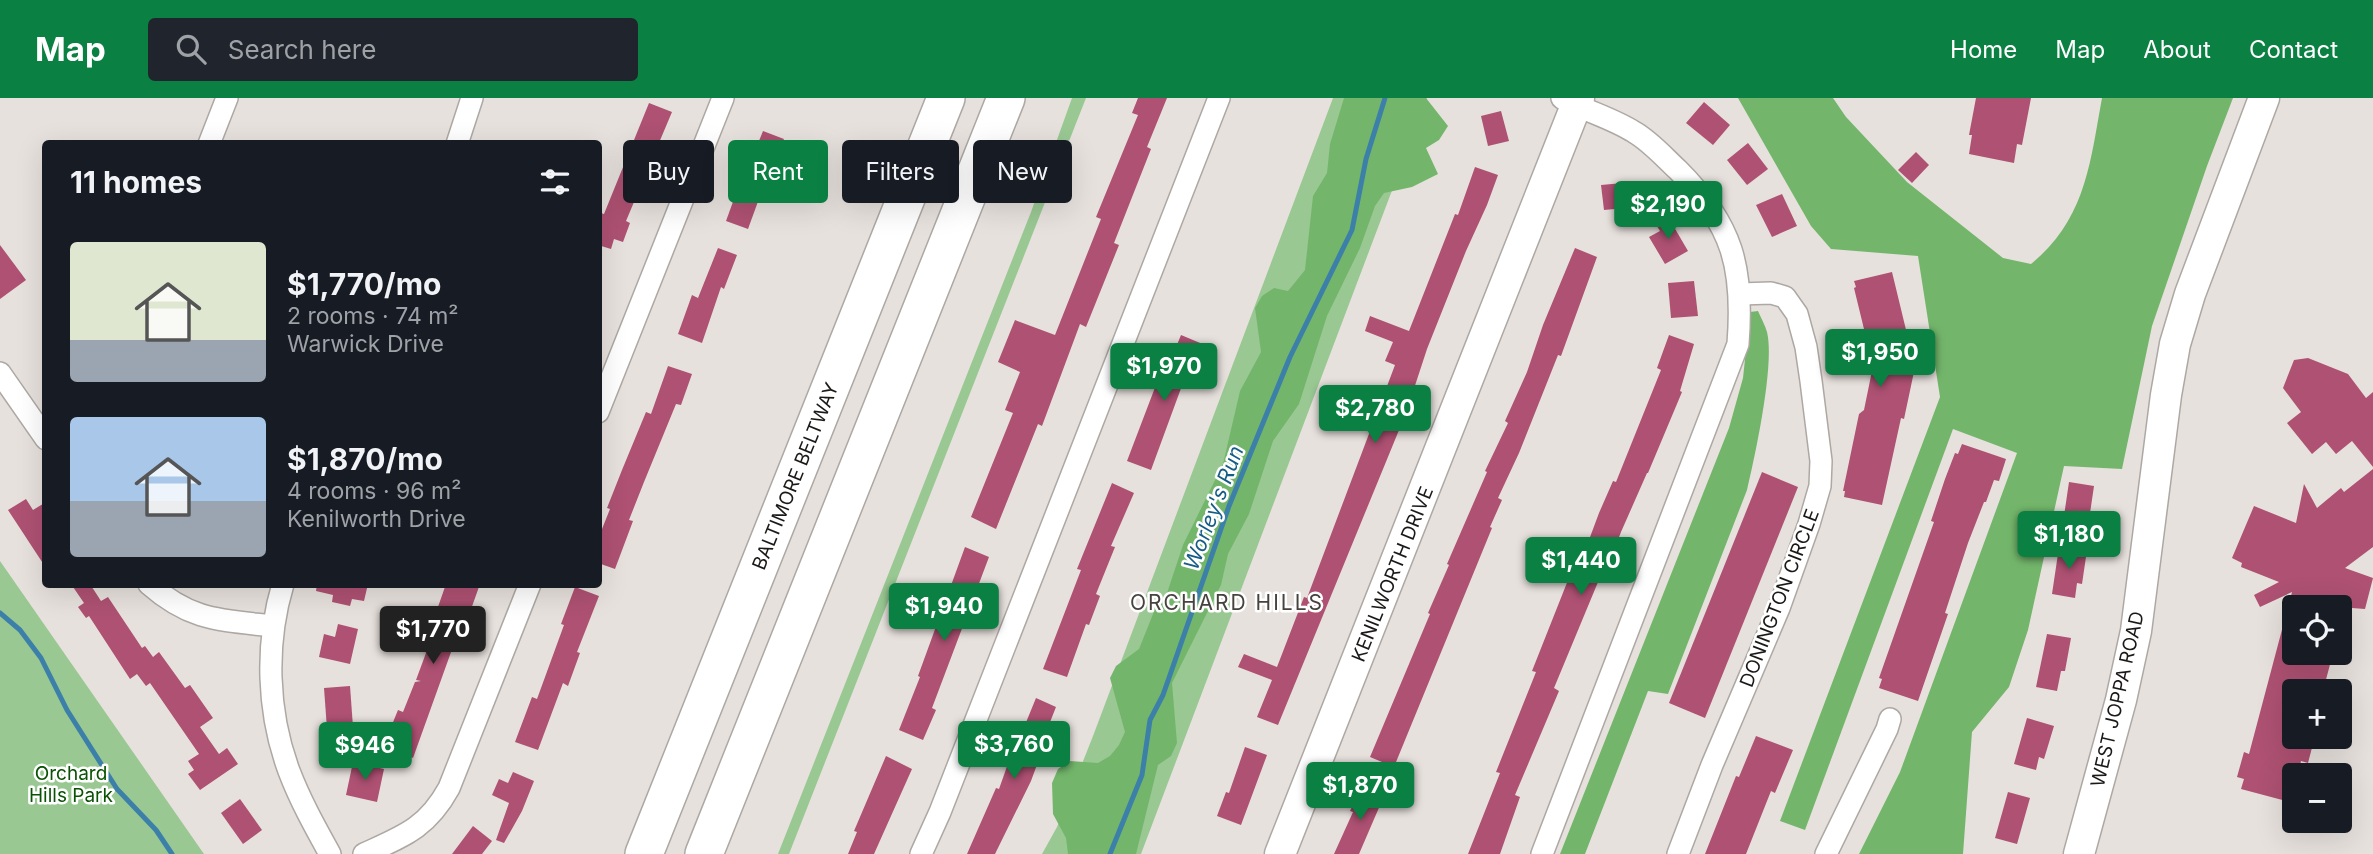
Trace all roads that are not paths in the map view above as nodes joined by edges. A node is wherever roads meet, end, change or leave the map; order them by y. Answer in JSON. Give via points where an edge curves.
{"nodes":[{"id":1,"x":472,"y":98,"type":"edge"},
{"id":2,"x":723,"y":98,"type":"edge"},
{"id":3,"x":946,"y":98,"type":"edge"},
{"id":4,"x":1006,"y":98,"type":"edge"},
{"id":5,"x":1219,"y":98,"type":"edge"},
{"id":6,"x":2264,"y":98,"type":"edge"},
{"id":7,"x":224,"y":99,"type":"edge"},
{"id":8,"x":1573,"y":101,"type":"edge"},
{"id":9,"x":210,"y":140,"type":"edge"},
{"id":10,"x":458,"y":140,"type":"edge"},
{"id":11,"x":1740,"y":295,"type":"junction"},
{"id":12,"x":0,"y":373,"type":"edge"},
{"id":13,"x":602,"y":402,"type":"edge"},
{"id":14,"x":882,"y":407,"type":"junction"},
{"id":15,"x":42,"y":430,"type":"edge"},
{"id":16,"x":154,"y":588,"type":"edge"},
{"id":17,"x":282,"y":588,"type":"edge"},
{"id":18,"x":528,"y":588,"type":"edge"},
{"id":19,"x":273,"y":626,"type":"junction"},
{"id":20,"x":1890,"y":719,"type":"dead end"},
{"id":21,"x":330,"y":854,"type":"edge"},
{"id":22,"x":364,"y":854,"type":"edge"},
{"id":23,"x":644,"y":854,"type":"edge"},
{"id":24,"x":704,"y":854,"type":"edge"},
{"id":25,"x":727,"y":854,"type":"edge"},
{"id":26,"x":921,"y":854,"type":"edge"},
{"id":27,"x":1280,"y":854,"type":"edge"},
{"id":28,"x":1542,"y":854,"type":"edge"},
{"id":29,"x":1678,"y":854,"type":"edge"},
{"id":30,"x":1826,"y":854,"type":"edge"},
{"id":31,"x":2079,"y":854,"type":"edge"}],
"edges":[{"from":1,"to":10,"type":"street"},
{"from":2,"to":13,"type":"street"},
{"from":3,"to":23,"type":"highway","name":"BALTIMORE BELTWAY"},
{"from":4,"to":14,"type":"highway"},
{"from":5,"to":26,"type":"street"},
{"from":6,"to":31,"type":"street","name":"WEST JOPPA ROAD","via":[[2175,344],[2136,631]]},
{"from":7,"to":9,"type":"street"},
{"from":8,"to":11,"type":"street","via":[[1635,132],[1696,188],[1731,245]]},
{"from":8,"to":27,"type":"street","name":"KENILWORTH DRIVE"},
{"from":11,"to":28,"type":"street","via":[[1738,344]]},
{"from":11,"to":29,"type":"street","name":"DONINGTON CIRCLE","via":[[1784,297],[1797,313],[1811,381],[1821,461],[1819,486],[1779,608]]},
{"from":12,"to":15,"type":"street"},
{"from":14,"to":24,"type":"highway"},
{"from":14,"to":25,"type":"highway","via":[[878,454]]},
{"from":16,"to":19,"type":"street","via":[[195,615]]},
{"from":17,"to":19,"type":"street"},
{"from":18,"to":22,"type":"street","via":[[437,809],[401,837]]},
{"from":19,"to":21,"type":"street","via":[[272,683],[279,739],[299,797]]},
{"from":20,"to":30,"type":"street"}]}
